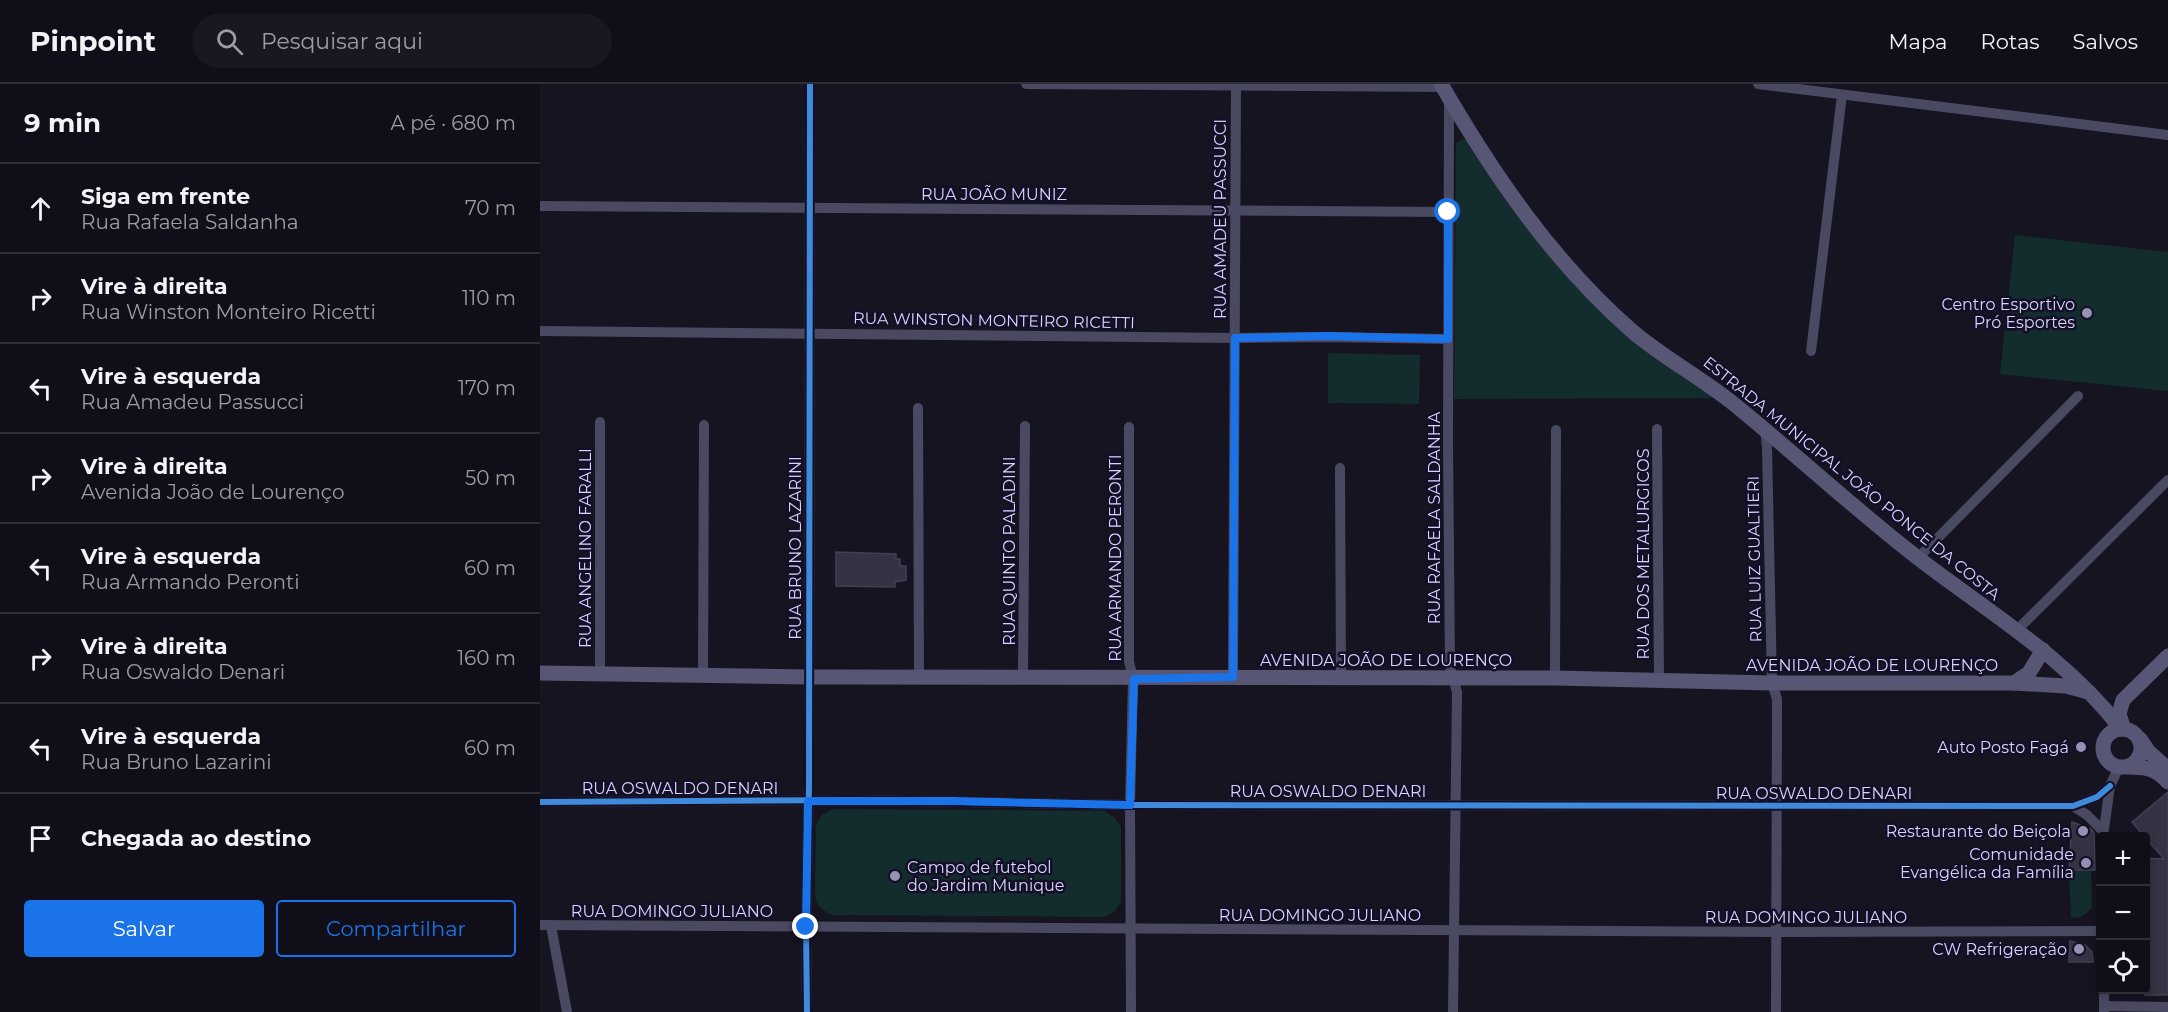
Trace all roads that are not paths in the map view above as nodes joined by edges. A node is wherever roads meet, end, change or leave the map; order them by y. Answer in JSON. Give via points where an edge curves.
{"nodes":[{"id":1,"x":810,"y":84,"type":"edge"},
{"id":2,"x":1026,"y":84,"type":"edge"},
{"id":3,"x":1758,"y":84,"type":"edge"},
{"id":4,"x":1236,"y":85,"type":"edge"},
{"id":5,"x":1444,"y":89,"type":"edge"},
{"id":6,"x":1842,"y":95,"type":"junction"},
{"id":7,"x":2168,"y":135,"type":"edge"},
{"id":8,"x":540,"y":206,"type":"edge"},
{"id":9,"x":808,"y":208,"type":"junction"},
{"id":10,"x":1234,"y":210,"type":"junction"},
{"id":11,"x":1448,"y":212,"type":"junction"},
{"id":12,"x":540,"y":331,"type":"edge"},
{"id":13,"x":808,"y":333,"type":"junction"},
{"id":14,"x":1235,"y":338,"type":"junction"},
{"id":15,"x":1448,"y":339,"type":"junction"},
{"id":16,"x":1811,"y":351,"type":"dead end"},
{"id":17,"x":2078,"y":396,"type":"dead end"},
{"id":18,"x":918,"y":408,"type":"dead end"},
{"id":19,"x":600,"y":422,"type":"dead end"},
{"id":20,"x":704,"y":425,"type":"dead end"},
{"id":21,"x":1025,"y":426,"type":"dead end"},
{"id":22,"x":1129,"y":427,"type":"dead end"},
{"id":23,"x":1657,"y":429,"type":"dead end"},
{"id":24,"x":1765,"y":429,"type":"junction"},
{"id":25,"x":1556,"y":430,"type":"dead end"},
{"id":26,"x":1340,"y":468,"type":"dead end"},
{"id":27,"x":2168,"y":480,"type":"edge"},
{"id":28,"x":1918,"y":558,"type":"junction"},
{"id":29,"x":2016,"y":631,"type":"junction"},
{"id":30,"x":2043,"y":650,"type":"junction"},
{"id":31,"x":2168,"y":656,"type":"edge"},
{"id":32,"x":540,"y":673,"type":"edge"},
{"id":33,"x":600,"y":673,"type":"junction"},
{"id":34,"x":704,"y":676,"type":"junction"},
{"id":35,"x":808,"y":677,"type":"junction"},
{"id":36,"x":919,"y":677,"type":"junction"},
{"id":37,"x":1023,"y":677,"type":"junction"},
{"id":38,"x":1233,"y":677,"type":"junction"},
{"id":39,"x":1341,"y":678,"type":"junction"},
{"id":40,"x":1555,"y":678,"type":"junction"},
{"id":41,"x":1134,"y":679,"type":"junction"},
{"id":42,"x":1455,"y":679,"type":"junction"},
{"id":43,"x":1659,"y":679,"type":"junction"},
{"id":44,"x":1772,"y":683,"type":"junction"},
{"id":45,"x":2014,"y":683,"type":"junction"},
{"id":46,"x":2091,"y":695,"type":"junction"},
{"id":47,"x":2122,"y":729,"type":"junction"},
{"id":48,"x":2140,"y":739,"type":"junction"},
{"id":49,"x":2103,"y":742,"type":"junction"},
{"id":50,"x":2123,"y":767,"type":"junction"},
{"id":51,"x":2168,"y":769,"type":"edge"},
{"id":52,"x":2168,"y":782,"type":"edge"},
{"id":53,"x":2110,"y":786,"type":"junction"},
{"id":54,"x":808,"y":801,"type":"junction"},
{"id":55,"x":540,"y":802,"type":"edge"},
{"id":56,"x":1130,"y":805,"type":"junction"},
{"id":57,"x":1456,"y":805,"type":"junction"},
{"id":58,"x":1778,"y":807,"type":"junction"},
{"id":59,"x":2073,"y":807,"type":"junction"},
{"id":60,"x":2101,"y":832,"type":"edge"},
{"id":61,"x":2103,"y":832,"type":"edge"},
{"id":62,"x":544,"y":927,"type":"edge"},
{"id":63,"x":806,"y":927,"type":"junction"},
{"id":64,"x":1131,"y":929,"type":"junction"},
{"id":65,"x":1455,"y":931,"type":"junction"},
{"id":66,"x":2096,"y":931,"type":"edge"},
{"id":67,"x":1777,"y":932,"type":"junction"},
{"id":68,"x":2168,"y":1007,"type":"edge"},
{"id":69,"x":2104,"y":1009,"type":"edge"},
{"id":70,"x":567,"y":1012,"type":"edge"},
{"id":71,"x":807,"y":1012,"type":"edge"},
{"id":72,"x":1131,"y":1012,"type":"edge"},
{"id":73,"x":1454,"y":1012,"type":"edge"},
{"id":74,"x":1776,"y":1012,"type":"edge"}],
"edges":[{"from":1,"to":9,"type":"street","name":"RUA BRUNO LAZARINI"},
{"from":2,"to":4,"type":"street"},
{"from":3,"to":6,"type":"street"},
{"from":4,"to":5,"type":"street"},
{"from":4,"to":10,"type":"street","name":"RUA AMADEU PASSUCCI"},
{"from":5,"to":11,"type":"street","name":"RUA RAFAELA SALDANHA"},
{"from":5,"to":24,"type":"street","name":"ESTRADA MUNICIPAL JOÃO PONCE DA COSTA","via":[[1490,164],[1569,269],[1633,332]]},
{"from":6,"to":7,"type":"street"},
{"from":6,"to":16,"type":"street"},
{"from":8,"to":9,"type":"street","name":"RUA JOÃO MUNIZ"},
{"from":9,"to":10,"type":"street","name":"RUA JOÃO MUNIZ"},
{"from":9,"to":13,"type":"street","name":"RUA BRUNO LAZARINI"},
{"from":10,"to":11,"type":"street","name":"RUA JOÃO MUNIZ"},
{"from":10,"to":14,"type":"street","name":"RUA AMADEU PASSUCCI"},
{"from":11,"to":15,"type":"street","name":"RUA RAFAELA SALDANHA"},
{"from":12,"to":13,"type":"street","name":"RUA WINSTON MONTEIRO RICETTI"},
{"from":13,"to":14,"type":"street","name":"RUA WINSTON MONTEIRO RICETTI"},
{"from":13,"to":35,"type":"street","name":"RUA BRUNO LAZARINI"},
{"from":14,"to":15,"type":"street","name":"RUA WINSTON MONTEIRO RICETTI"},
{"from":14,"to":38,"type":"street","name":"RUA AMADEU PASSUCCI"},
{"from":15,"to":42,"type":"street","name":"RUA RAFAELA SALDANHA","via":[[1450,667]]},
{"from":17,"to":28,"type":"street"},
{"from":18,"to":36,"type":"street"},
{"from":19,"to":33,"type":"street","name":"RUA ANGELINO FARALLI"},
{"from":20,"to":34,"type":"street"},
{"from":21,"to":37,"type":"street","name":"RUA QUINTO PALADINI"},
{"from":22,"to":41,"type":"street","name":"RUA ARMANDO PERONTI","via":[[1129,662]]},
{"from":23,"to":43,"type":"street","name":"RUA DOS METALURGICOS"},
{"from":24,"to":28,"type":"street","name":"ESTRADA MUNICIPAL JOÃO PONCE DA COSTA"},
{"from":24,"to":44,"type":"street","name":"RUA LUIZ GUALTIERI"},
{"from":25,"to":40,"type":"street"},
{"from":26,"to":39,"type":"street"},
{"from":27,"to":29,"type":"street"},
{"from":28,"to":29,"type":"street","name":"ESTRADA MUNICIPAL JOÃO PONCE DA COSTA"},
{"from":29,"to":30,"type":"street","name":"ESTRADA MUNICIPAL JOÃO PONCE DA COSTA"},
{"from":30,"to":45,"type":"street","via":[[2029,673]]},
{"from":30,"to":46,"type":"street","name":"ESTRADA MUNICIPAL JOÃO PONCE DA COSTA"},
{"from":31,"to":47,"type":"street","via":[[2123,700],[2119,714]]},
{"from":32,"to":33,"type":"street","name":"AVENIDA JOÃO DE LOURENÇO"},
{"from":33,"to":34,"type":"street","name":"AVENIDA JOÃO DE LOURENÇO"},
{"from":34,"to":35,"type":"street","name":"AVENIDA JOÃO DE LOURENÇO"},
{"from":35,"to":36,"type":"street","name":"AVENIDA JOÃO DE LOURENÇO"},
{"from":35,"to":54,"type":"street","name":"RUA BRUNO LAZARINI"},
{"from":36,"to":37,"type":"street","name":"AVENIDA JOÃO DE LOURENÇO"},
{"from":37,"to":41,"type":"street","name":"AVENIDA JOÃO DE LOURENÇO"},
{"from":38,"to":39,"type":"street","name":"AVENIDA JOÃO DE LOURENÇO"},
{"from":38,"to":41,"type":"street","name":"AVENIDA JOÃO DE LOURENÇO"},
{"from":39,"to":42,"type":"street","name":"AVENIDA JOÃO DE LOURENÇO"},
{"from":40,"to":42,"type":"street","name":"AVENIDA JOÃO DE LOURENÇO"},
{"from":40,"to":43,"type":"street","name":"AVENIDA JOÃO DE LOURENÇO"},
{"from":41,"to":56,"type":"street","name":"RUA ARMANDO PERONTI"},
{"from":42,"to":57,"type":"street","name":"RUA RAFAELA SALDANHA"},
{"from":43,"to":44,"type":"street","name":"AVENIDA JOÃO DE LOURENÇO"},
{"from":44,"to":45,"type":"street","name":"AVENIDA JOÃO DE LOURENÇO"},
{"from":44,"to":58,"type":"street","name":"RUA LUIZ GUALTIERI","via":[[1777,699]]},
{"from":45,"to":46,"type":"street","name":"AVENIDA JOÃO DE LOURENÇO","via":[[2066,686]]},
{"from":46,"to":47,"type":"street"},
{"from":46,"to":49,"type":"street","via":[[2105,732]]},
{"from":47,"to":48,"type":"street"},
{"from":47,"to":49,"type":"street","via":[[2111,732]]},
{"from":48,"to":50,"type":"street","via":[[2139,757]]},
{"from":48,"to":51,"type":"street"},
{"from":49,"to":50,"type":"street","via":[[2104,757],[2115,767]]},
{"from":50,"to":52,"type":"street","via":[[2150,768]]},
{"from":50,"to":53,"type":"street"},
{"from":53,"to":59,"type":"street","name":"RUA OSWALDO DENARI","via":[[2097,797]]},
{"from":53,"to":61,"type":"street"},
{"from":54,"to":55,"type":"street","name":"RUA OSWALDO DENARI"},
{"from":54,"to":56,"type":"street","name":"RUA OSWALDO DENARI"},
{"from":54,"to":63,"type":"street","name":"RUA BRUNO LAZARINI"},
{"from":56,"to":57,"type":"street","name":"RUA OSWALDO DENARI"},
{"from":56,"to":64,"type":"street","name":"RUA ARMANDO PERONTI"},
{"from":57,"to":58,"type":"street","name":"RUA OSWALDO DENARI"},
{"from":57,"to":65,"type":"street","name":"RUA RAFAELA SALDANHA"},
{"from":58,"to":59,"type":"street","name":"RUA OSWALDO DENARI"},
{"from":58,"to":67,"type":"street","name":"RUA LUIZ GUALTIERI"},
{"from":59,"to":60,"type":"street","via":[[2087,815]]},
{"from":62,"to":63,"type":"street","name":"RUA DOMINGO JULIANO"},
{"from":62,"to":70,"type":"street"},
{"from":63,"to":64,"type":"street","name":"RUA DOMINGO JULIANO"},
{"from":63,"to":71,"type":"street","name":"RUA BRUNO LAZARINI"},
{"from":64,"to":65,"type":"street","name":"RUA DOMINGO JULIANO"},
{"from":64,"to":72,"type":"street","name":"RUA ARMANDO PERONTI"},
{"from":65,"to":67,"type":"street","name":"RUA DOMINGO JULIANO"},
{"from":65,"to":73,"type":"street","name":"RUA RAFAELA SALDANHA"},
{"from":66,"to":67,"type":"street","name":"RUA DOMINGO JULIANO"},
{"from":67,"to":74,"type":"street","name":"RUA LUIZ GUALTIERI"},
{"from":68,"to":69,"type":"street"}]}
